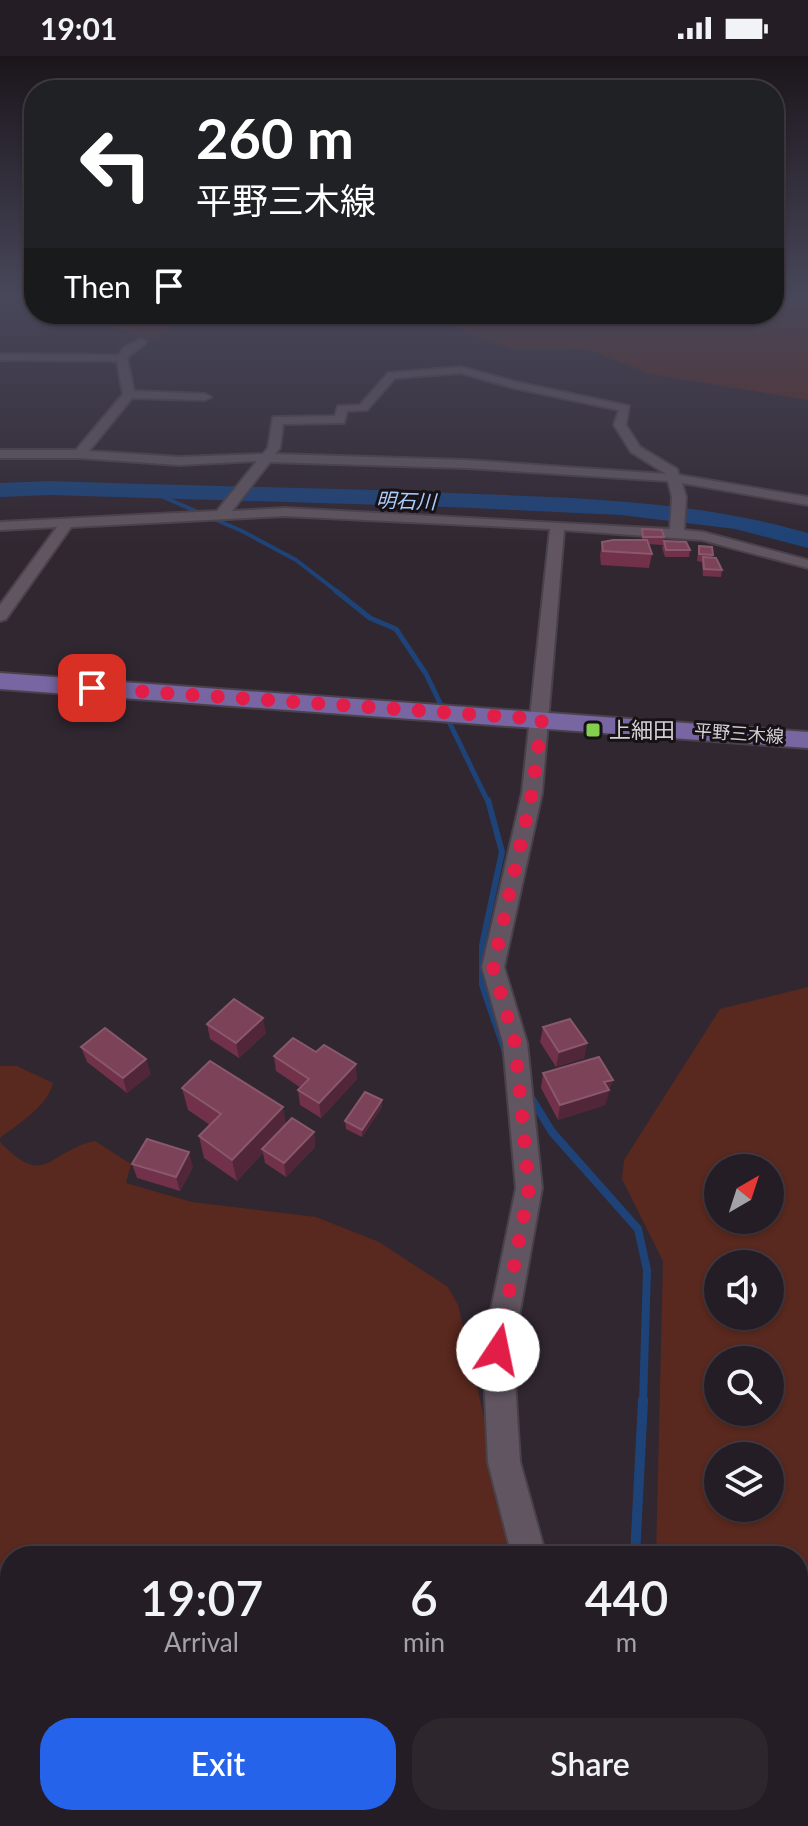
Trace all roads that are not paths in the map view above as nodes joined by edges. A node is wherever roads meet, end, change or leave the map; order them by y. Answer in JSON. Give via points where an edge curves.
{"nodes":[{"id":1,"x":126,"y":381,"type":"edge"},
{"id":2,"x":387,"y":381,"type":"edge"},
{"id":3,"x":503,"y":381,"type":"edge"},
{"id":4,"x":129,"y":394,"type":"junction"},
{"id":5,"x":205,"y":397,"type":"dead end"},
{"id":6,"x":0,"y":454,"type":"edge"},
{"id":7,"x":80,"y":454,"type":"junction"},
{"id":8,"x":265,"y":458,"type":"junction"},
{"id":9,"x":674,"y":478,"type":"junction"},
{"id":10,"x":794,"y":485,"type":"dead end"},
{"id":11,"x":752,"y":491,"type":"junction"},
{"id":12,"x":808,"y":501,"type":"edge"},
{"id":13,"x":222,"y":514,"type":"junction"},
{"id":14,"x":67,"y":523,"type":"junction"},
{"id":15,"x":0,"y":526,"type":"edge"},
{"id":16,"x":557,"y":527,"type":"junction"},
{"id":17,"x":677,"y":533,"type":"junction"},
{"id":18,"x":808,"y":564,"type":"edge"},
{"id":19,"x":0,"y":616,"type":"edge"},
{"id":20,"x":0,"y":681,"type":"edge"},
{"id":21,"x":542,"y":719,"type":"junction"},
{"id":22,"x":808,"y":740,"type":"edge"},
{"id":23,"x":526,"y":1546,"type":"edge"}],
"edges":[{"from":1,"to":4,"type":"street"},
{"from":2,"to":8,"type":"street","via":[[363,408],[342,408],[340,420],[277,420],[274,448]]},
{"from":3,"to":9,"type":"street","via":[[625,408],[620,425],[635,449]]},
{"from":4,"to":5,"type":"street"},
{"from":4,"to":7,"type":"street"},
{"from":6,"to":7,"type":"street"},
{"from":7,"to":8,"type":"street","via":[[179,461]]},
{"from":8,"to":9,"type":"street"},
{"from":8,"to":13,"type":"street"},
{"from":9,"to":11,"type":"street"},
{"from":9,"to":17,"type":"street"},
{"from":10,"to":11,"type":"street"},
{"from":11,"to":12,"type":"street"},
{"from":13,"to":14,"type":"street"},
{"from":13,"to":16,"type":"street","via":[[285,512]]},
{"from":14,"to":15,"type":"street"},
{"from":14,"to":19,"type":"street"},
{"from":16,"to":17,"type":"street"},
{"from":16,"to":21,"type":"street"},
{"from":17,"to":18,"type":"street","via":[[733,542]]},
{"from":20,"to":21,"type":"main road","name":"平野三木線"},
{"from":21,"to":22,"type":"main road","name":"平野三木線"},
{"from":21,"to":23,"type":"street","via":[[532,793],[493,967],[515,1043],[529,1188],[498,1350],[504,1462]]}]}
